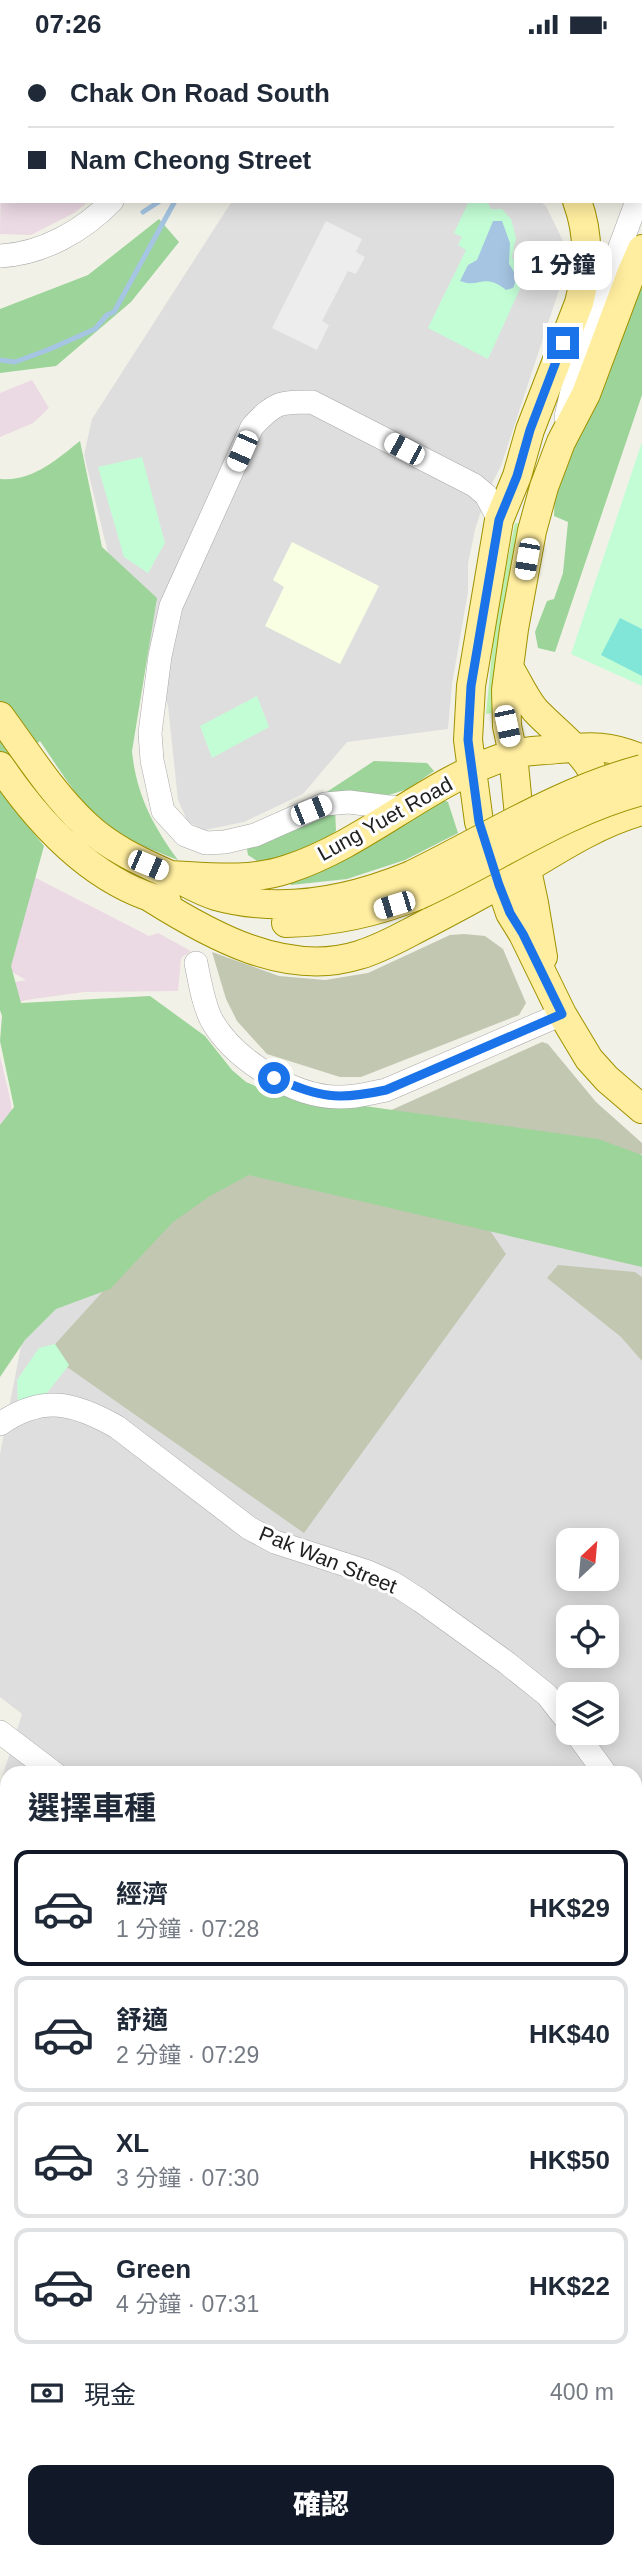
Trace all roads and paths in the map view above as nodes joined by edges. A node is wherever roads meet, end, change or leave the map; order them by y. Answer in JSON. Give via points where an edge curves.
{"nodes":[{"id":1,"x":109,"y":203,"type":"edge"},
{"id":2,"x":578,"y":203,"type":"edge"},
{"id":3,"x":635,"y":203,"type":"edge"},
{"id":4,"x":642,"y":249,"type":"edge"},
{"id":5,"x":0,"y":256,"type":"edge"},
{"id":6,"x":580,"y":355,"type":"junction"},
{"id":7,"x":561,"y":442,"type":"junction"},
{"id":8,"x":517,"y":476,"type":"junction"},
{"id":9,"x":499,"y":520,"type":"junction"},
{"id":10,"x":509,"y":667,"type":"junction"},
{"id":11,"x":0,"y":716,"type":"edge"},
{"id":12,"x":575,"y":748,"type":"junction"},
{"id":13,"x":513,"y":754,"type":"junction"},
{"id":14,"x":642,"y":758,"type":"edge"},
{"id":15,"x":642,"y":769,"type":"edge"},
{"id":16,"x":473,"y":770,"type":"junction"},
{"id":17,"x":6,"y":775,"type":"edge"},
{"id":18,"x":642,"y":791,"type":"edge"},
{"id":19,"x":405,"y":809,"type":"junction"},
{"id":20,"x":642,"y":811,"type":"edge"},
{"id":21,"x":598,"y":827,"type":"junction"},
{"id":22,"x":526,"y":869,"type":"junction"},
{"id":23,"x":171,"y":875,"type":"junction"},
{"id":24,"x":499,"y":885,"type":"junction"},
{"id":25,"x":414,"y":886,"type":"junction"},
{"id":26,"x":150,"y":898,"type":"junction"},
{"id":27,"x":458,"y":908,"type":"junction"},
{"id":28,"x":523,"y":934,"type":"junction"},
{"id":29,"x":196,"y":963,"type":"dead end"},
{"id":30,"x":547,"y":984,"type":"junction"},
{"id":31,"x":562,"y":1014,"type":"junction"},
{"id":32,"x":642,"y":1109,"type":"edge"},
{"id":33,"x":0,"y":1424,"type":"edge"},
{"id":34,"x":556,"y":1707,"type":"edge"},
{"id":35,"x":0,"y":1732,"type":"edge"},
{"id":36,"x":585,"y":1745,"type":"edge"},
{"id":37,"x":45,"y":1766,"type":"edge"},
{"id":38,"x":600,"y":1766,"type":"edge"}],
"edges":[{"from":1,"to":5,"type":"street","via":[[59,240]]},
{"from":2,"to":8,"type":"main road","via":[[586,227],[583,286]]},
{"from":3,"to":6,"type":"street"},
{"from":4,"to":7,"type":"main road","via":[[586,394]]},
{"from":6,"to":7,"type":"street"},
{"from":6,"to":8,"type":"street"},
{"from":7,"to":10,"type":"main road","via":[[532,531]]},
{"from":8,"to":9,"type":"main road"},
{"from":9,"to":16,"type":"main road","via":[[471,686],[468,740]]},
{"from":9,"to":19,"type":"street","via":[[486,495],[474,485],[312,402],[284,402],[269,409],[253,427],[171,606],[150,733],[163,811],[185,835],[206,843],[225,842],[255,835],[326,804]]},
{"from":10,"to":12,"type":"main road","via":[[534,709]]},
{"from":10,"to":13,"type":"main road","via":[[506,720]]},
{"from":11,"to":23,"type":"main road","name":"Lung Yuet Road","via":[[52,788],[87,826],[132,857]]},
{"from":12,"to":13,"type":"main road","name":"Lung Yuet Road"},
{"from":12,"to":14,"type":"main road","name":"Lung Yuet Road","via":[[613,747]]},
{"from":12,"to":21,"type":"main road","via":[[597,779],[601,801]]},
{"from":13,"to":16,"type":"main road","name":"Lung Yuet Road"},
{"from":13,"to":22,"type":"main road"},
{"from":15,"to":25,"type":"main road","name":"Lung Yuet Road","bridge":true,"via":[[553,800]]},
{"from":16,"to":19,"type":"main road","name":"Lung Yuet Road"},
{"from":16,"to":24,"type":"main road","via":[[479,822]]},
{"from":17,"to":26,"type":"main road","name":"Lung Yuet Road","via":[[67,845],[113,880]]},
{"from":18,"to":25,"type":"main road","name":"Lung Yuet Road","bridge":true,"via":[[606,802]]},
{"from":19,"to":23,"type":"main road","name":"Lung Yuet Road","via":[[349,842],[284,870],[249,877]]},
{"from":20,"to":21,"type":"main road","name":"Lung Yuet Road"},
{"from":21,"to":22,"type":"main road","name":"Lung Yuet Road"},
{"from":22,"to":24,"type":"main road","name":"Lung Yuet Road"},
{"from":22,"to":30,"type":"main road"},
{"from":23,"to":25,"type":"main road","name":"Lung Yuet Road","via":[[238,901],[285,904],[334,900],[385,885]]},
{"from":24,"to":27,"type":"main road","name":"Lung Yuet Road"},
{"from":24,"to":28,"type":"main road"},
{"from":25,"to":26,"type":"main road","name":"Lung Yuet Road","via":[[394,905],[342,919],[279,923],[238,920]]},
{"from":26,"to":27,"type":"main road","name":"Lung Yuet Road","via":[[225,939],[305,961],[377,949]]},
{"from":27,"to":28,"type":"main road","via":[[499,920]]},
{"from":28,"to":30,"type":"main road"},
{"from":29,"to":31,"type":"street","via":[[210,1018],[235,1051],[274,1078],[335,1098],[386,1090]]},
{"from":30,"to":31,"type":"main road"},
{"from":31,"to":32,"type":"main road","via":[[589,1059]]},
{"from":33,"to":34,"type":"street","name":"Pak Wan Street","via":[[22,1411],[50,1404],[95,1414],[249,1528],[275,1542],[393,1583],[527,1679]]},
{"from":35,"to":37,"type":"street"},
{"from":36,"to":38,"type":"street"}]}
